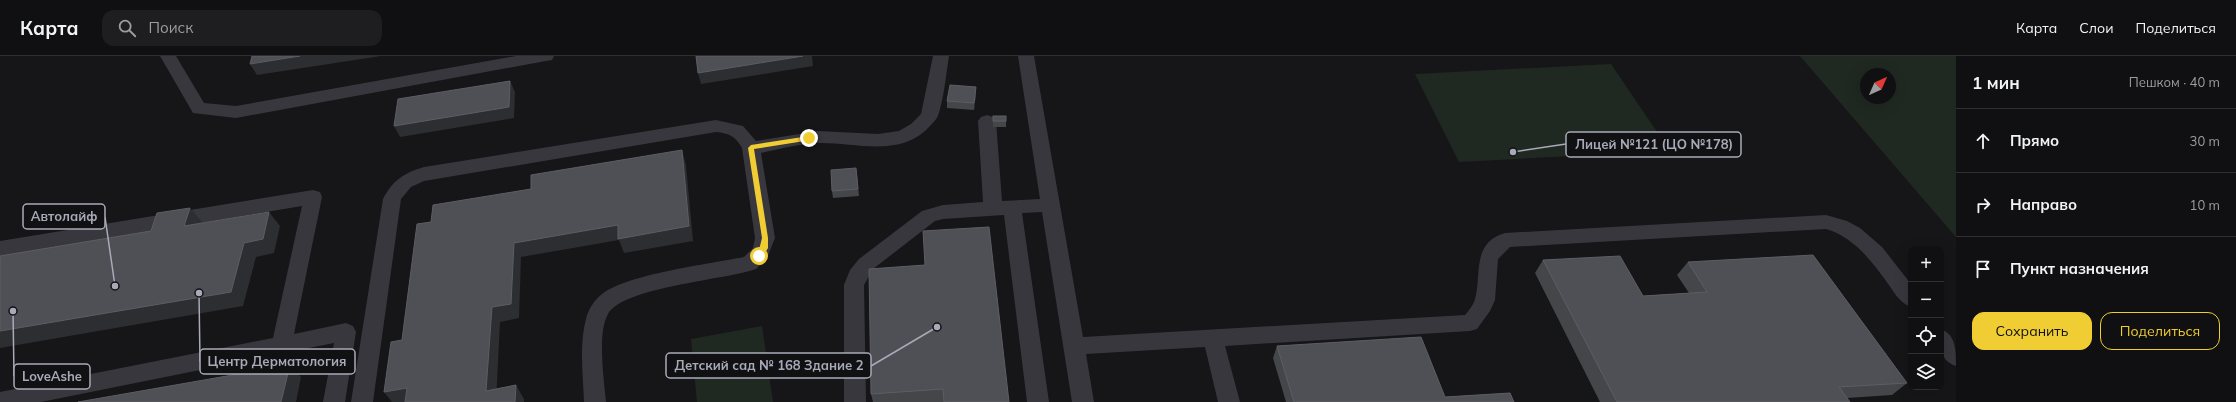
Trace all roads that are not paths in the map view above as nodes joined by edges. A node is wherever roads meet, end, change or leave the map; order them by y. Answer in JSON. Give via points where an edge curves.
{"nodes":[{"id":1,"x":168,"y":56,"type":"edge"},
{"id":2,"x":546,"y":56,"type":"edge"},
{"id":3,"x":941,"y":56,"type":"edge"},
{"id":4,"x":1026,"y":56,"type":"edge"},
{"id":5,"x":987,"y":121,"type":"dead end"},
{"id":6,"x":751,"y":148,"type":"junction"},
{"id":7,"x":1050,"y":205,"type":"junction"},
{"id":8,"x":1002,"y":208,"type":"junction"},
{"id":9,"x":0,"y":249,"type":"edge"},
{"id":10,"x":1908,"y":295,"type":"edge"},
{"id":11,"x":1213,"y":338,"type":"junction"},
{"id":12,"x":1944,"y":342,"type":"edge"},
{"id":13,"x":282,"y":344,"type":"junction"},
{"id":14,"x":1074,"y":346,"type":"junction"},
{"id":15,"x":1956,"y":357,"type":"edge"},
{"id":16,"x":0,"y":401,"type":"edge"},
{"id":17,"x":334,"y":402,"type":"edge"},
{"id":18,"x":362,"y":402,"type":"edge"},
{"id":19,"x":595,"y":402,"type":"edge"},
{"id":20,"x":855,"y":402,"type":"edge"},
{"id":21,"x":1038,"y":402,"type":"edge"},
{"id":22,"x":1083,"y":402,"type":"edge"},
{"id":23,"x":1229,"y":402,"type":"edge"}],
"edges":[{"from":1,"to":2,"type":"lane","via":[[199,108],[236,112]]},
{"from":3,"to":6,"type":"lane","via":[[929,116],[923,124],[900,138],[876,141],[818,137]]},
{"from":4,"to":7,"type":"lane"},
{"from":5,"to":8,"type":"lane"},
{"from":6,"to":18,"type":"lane","via":[[745,136],[736,129],[716,126],[424,174],[404,182],[392,199]]},
{"from":6,"to":19,"type":"lane","via":[[765,238],[764,248],[749,264],[634,287],[608,299],[599,310],[594,325]]},
{"from":7,"to":8,"type":"lane"},
{"from":7,"to":14,"type":"lane"},
{"from":8,"to":20,"type":"lane","via":[[943,212],[929,216],[860,270],[854,285]]},
{"from":8,"to":21,"type":"lane"},
{"from":9,"to":13,"type":"lane","via":[[313,197]]},
{"from":10,"to":11,"type":"lane","via":[[1866,242],[1844,228],[1826,222],[1529,238],[1505,240],[1491,253],[1487,264],[1488,294],[1485,306],[1470,323]]},
{"from":11,"to":14,"type":"lane"},
{"from":11,"to":23,"type":"lane"},
{"from":12,"to":15,"type":"lane"},
{"from":13,"to":16,"type":"lane"},
{"from":13,"to":17,"type":"lane","via":[[346,332]]},
{"from":14,"to":22,"type":"lane"}]}
